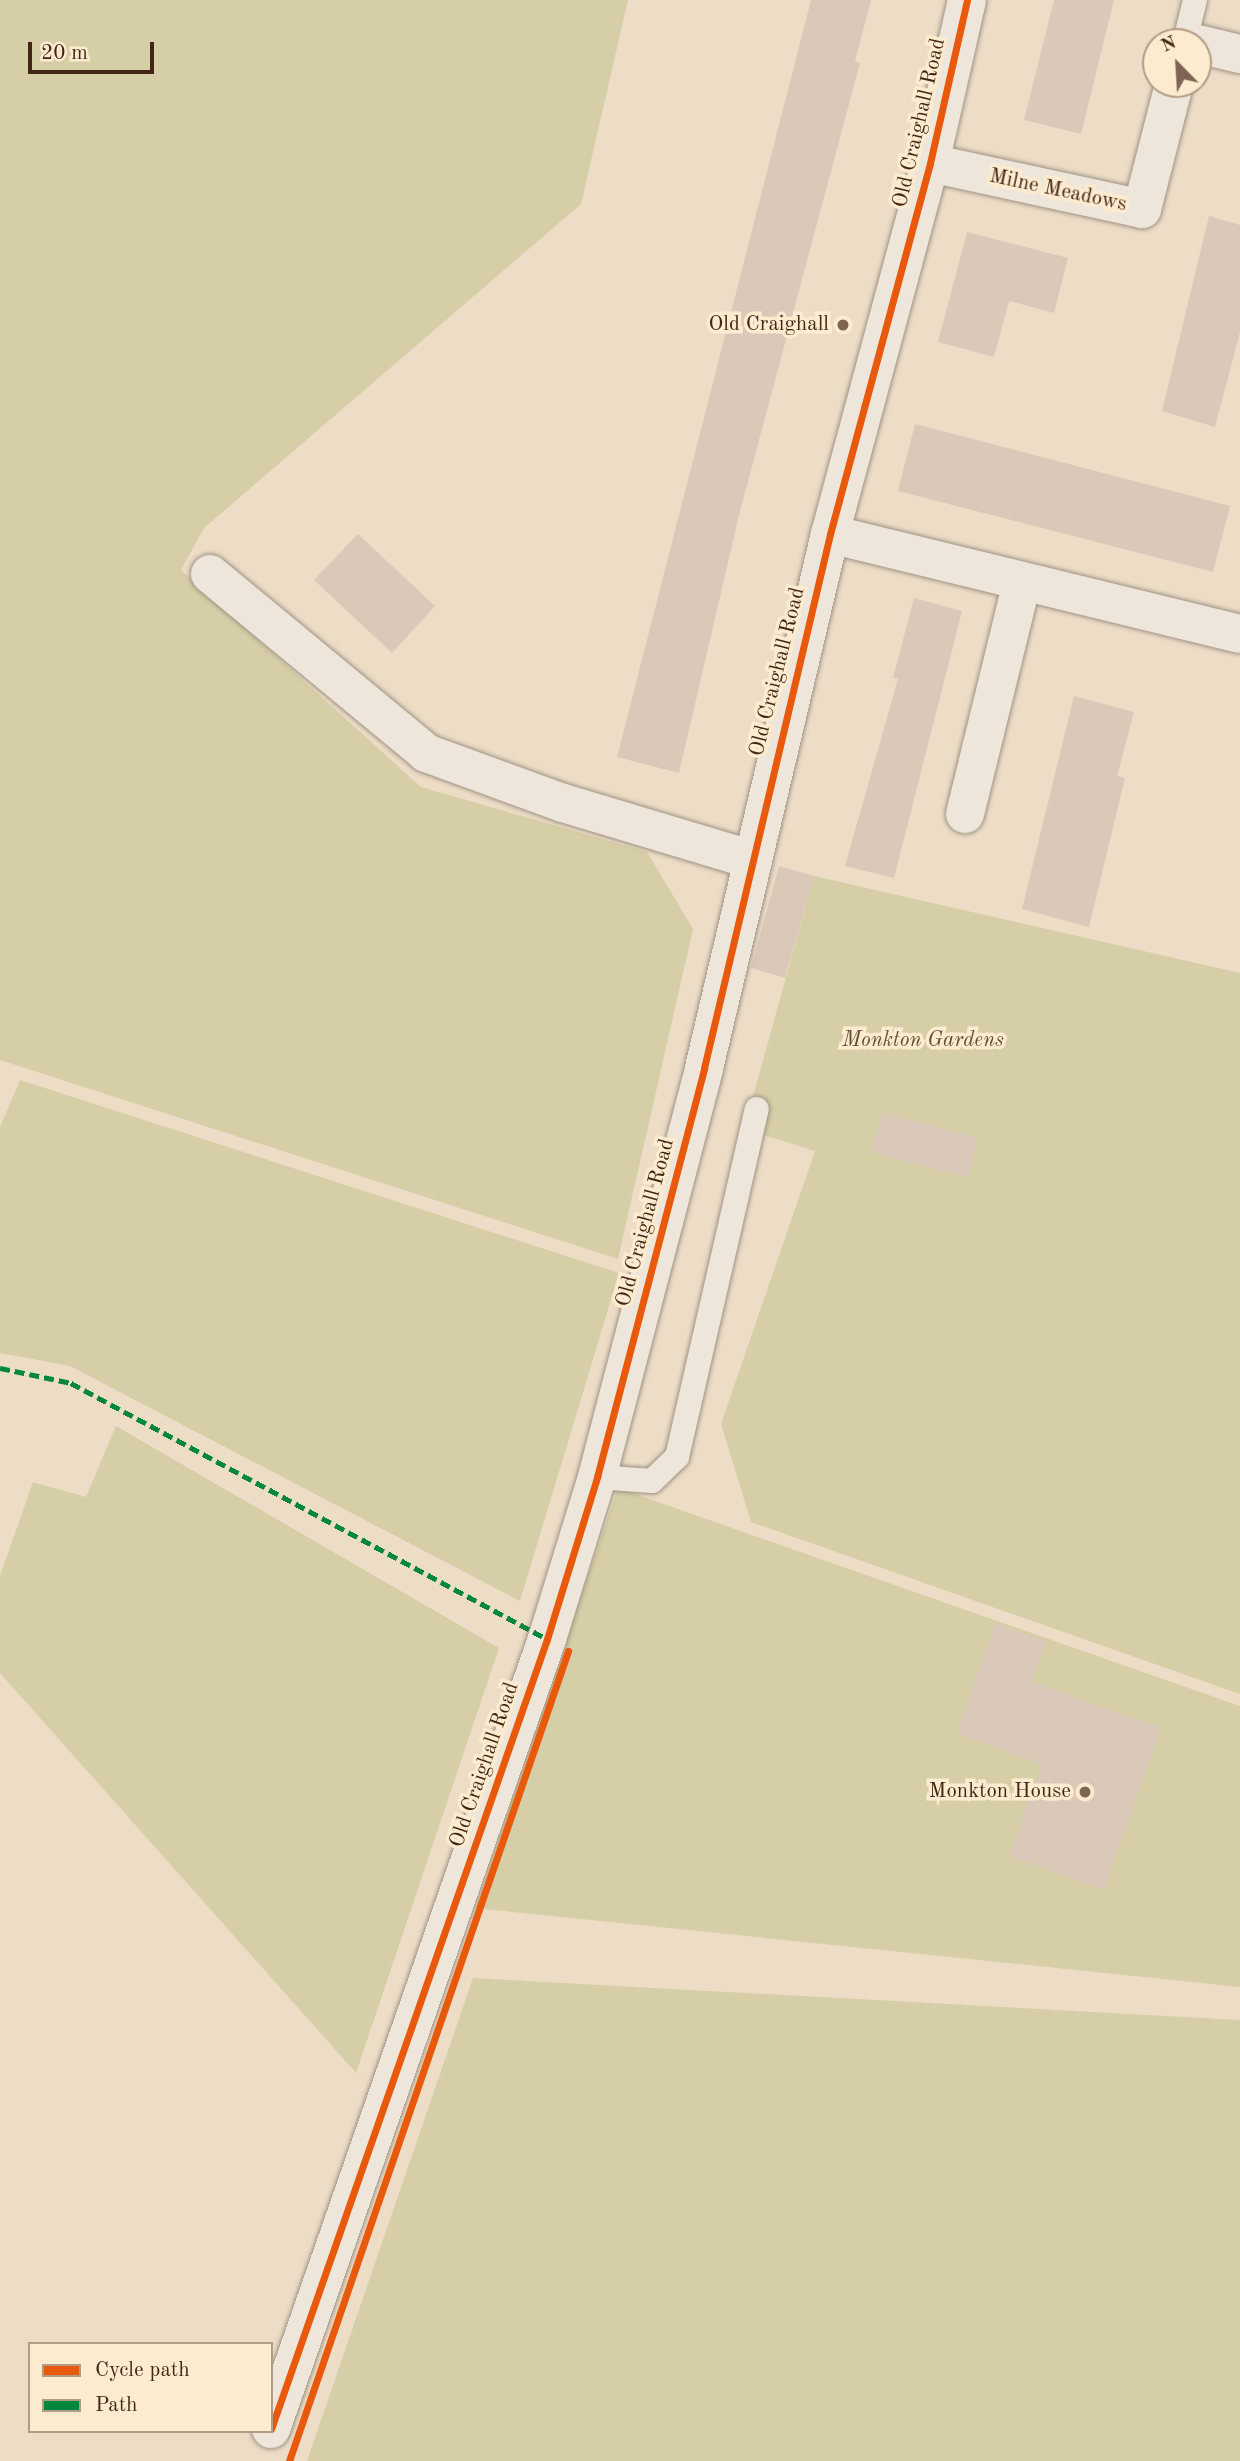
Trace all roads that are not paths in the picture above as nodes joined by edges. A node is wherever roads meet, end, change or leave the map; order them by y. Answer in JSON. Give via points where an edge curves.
{"nodes":[{"id":1,"x":967,"y":0,"type":"edge"},
{"id":2,"x":1195,"y":0,"type":"edge"},
{"id":3,"x":1191,"y":28,"type":"edge"},
{"id":4,"x":1212,"y":47,"type":"edge"},
{"id":5,"x":1240,"y":54,"type":"edge"},
{"id":6,"x":1170,"y":98,"type":"edge"},
{"id":7,"x":930,"y":163,"type":"junction"},
{"id":8,"x":830,"y":534,"type":"junction"},
{"id":9,"x":210,"y":574,"type":"dead end"},
{"id":10,"x":1022,"y":582,"type":"junction"},
{"id":11,"x":1240,"y":634,"type":"edge"},
{"id":12,"x":965,"y":814,"type":"dead end"},
{"id":13,"x":750,"y":859,"type":"junction"},
{"id":14,"x":757,"y":1109,"type":"dead end"},
{"id":15,"x":597,"y":1477,"type":"junction"},
{"id":16,"x":273,"y":2424,"type":"edge"},
{"id":17,"x":270,"y":2433,"type":"edge"},
{"id":18,"x":260,"y":2461,"type":"edge"}],
"edges":[{"from":1,"to":7,"type":"main road","name":"Old Craighall Road"},
{"from":2,"to":3,"type":"lane"},
{"from":4,"to":5,"type":"main road"},
{"from":6,"to":7,"type":"main road","name":"Milne Meadows","via":[[1142,209]]},
{"from":7,"to":8,"type":"main road","name":"Old Craighall Road"},
{"from":8,"to":10,"type":"main road"},
{"from":8,"to":13,"type":"main road","name":"Old Craighall Road"},
{"from":9,"to":13,"type":"main road","via":[[426,753],[563,803]]},
{"from":10,"to":11,"type":"main road"},
{"from":10,"to":12,"type":"main road"},
{"from":13,"to":15,"type":"main road","name":"Old Craighall Road","via":[[704,1068]]},
{"from":14,"to":15,"type":"lane","via":[[677,1457],[652,1481]]},
{"from":15,"to":16,"type":"main road","name":"Old Craighall Road","via":[[547,1640]]},
{"from":17,"to":18,"type":"main road","name":"Old Craighall Road"}]}
